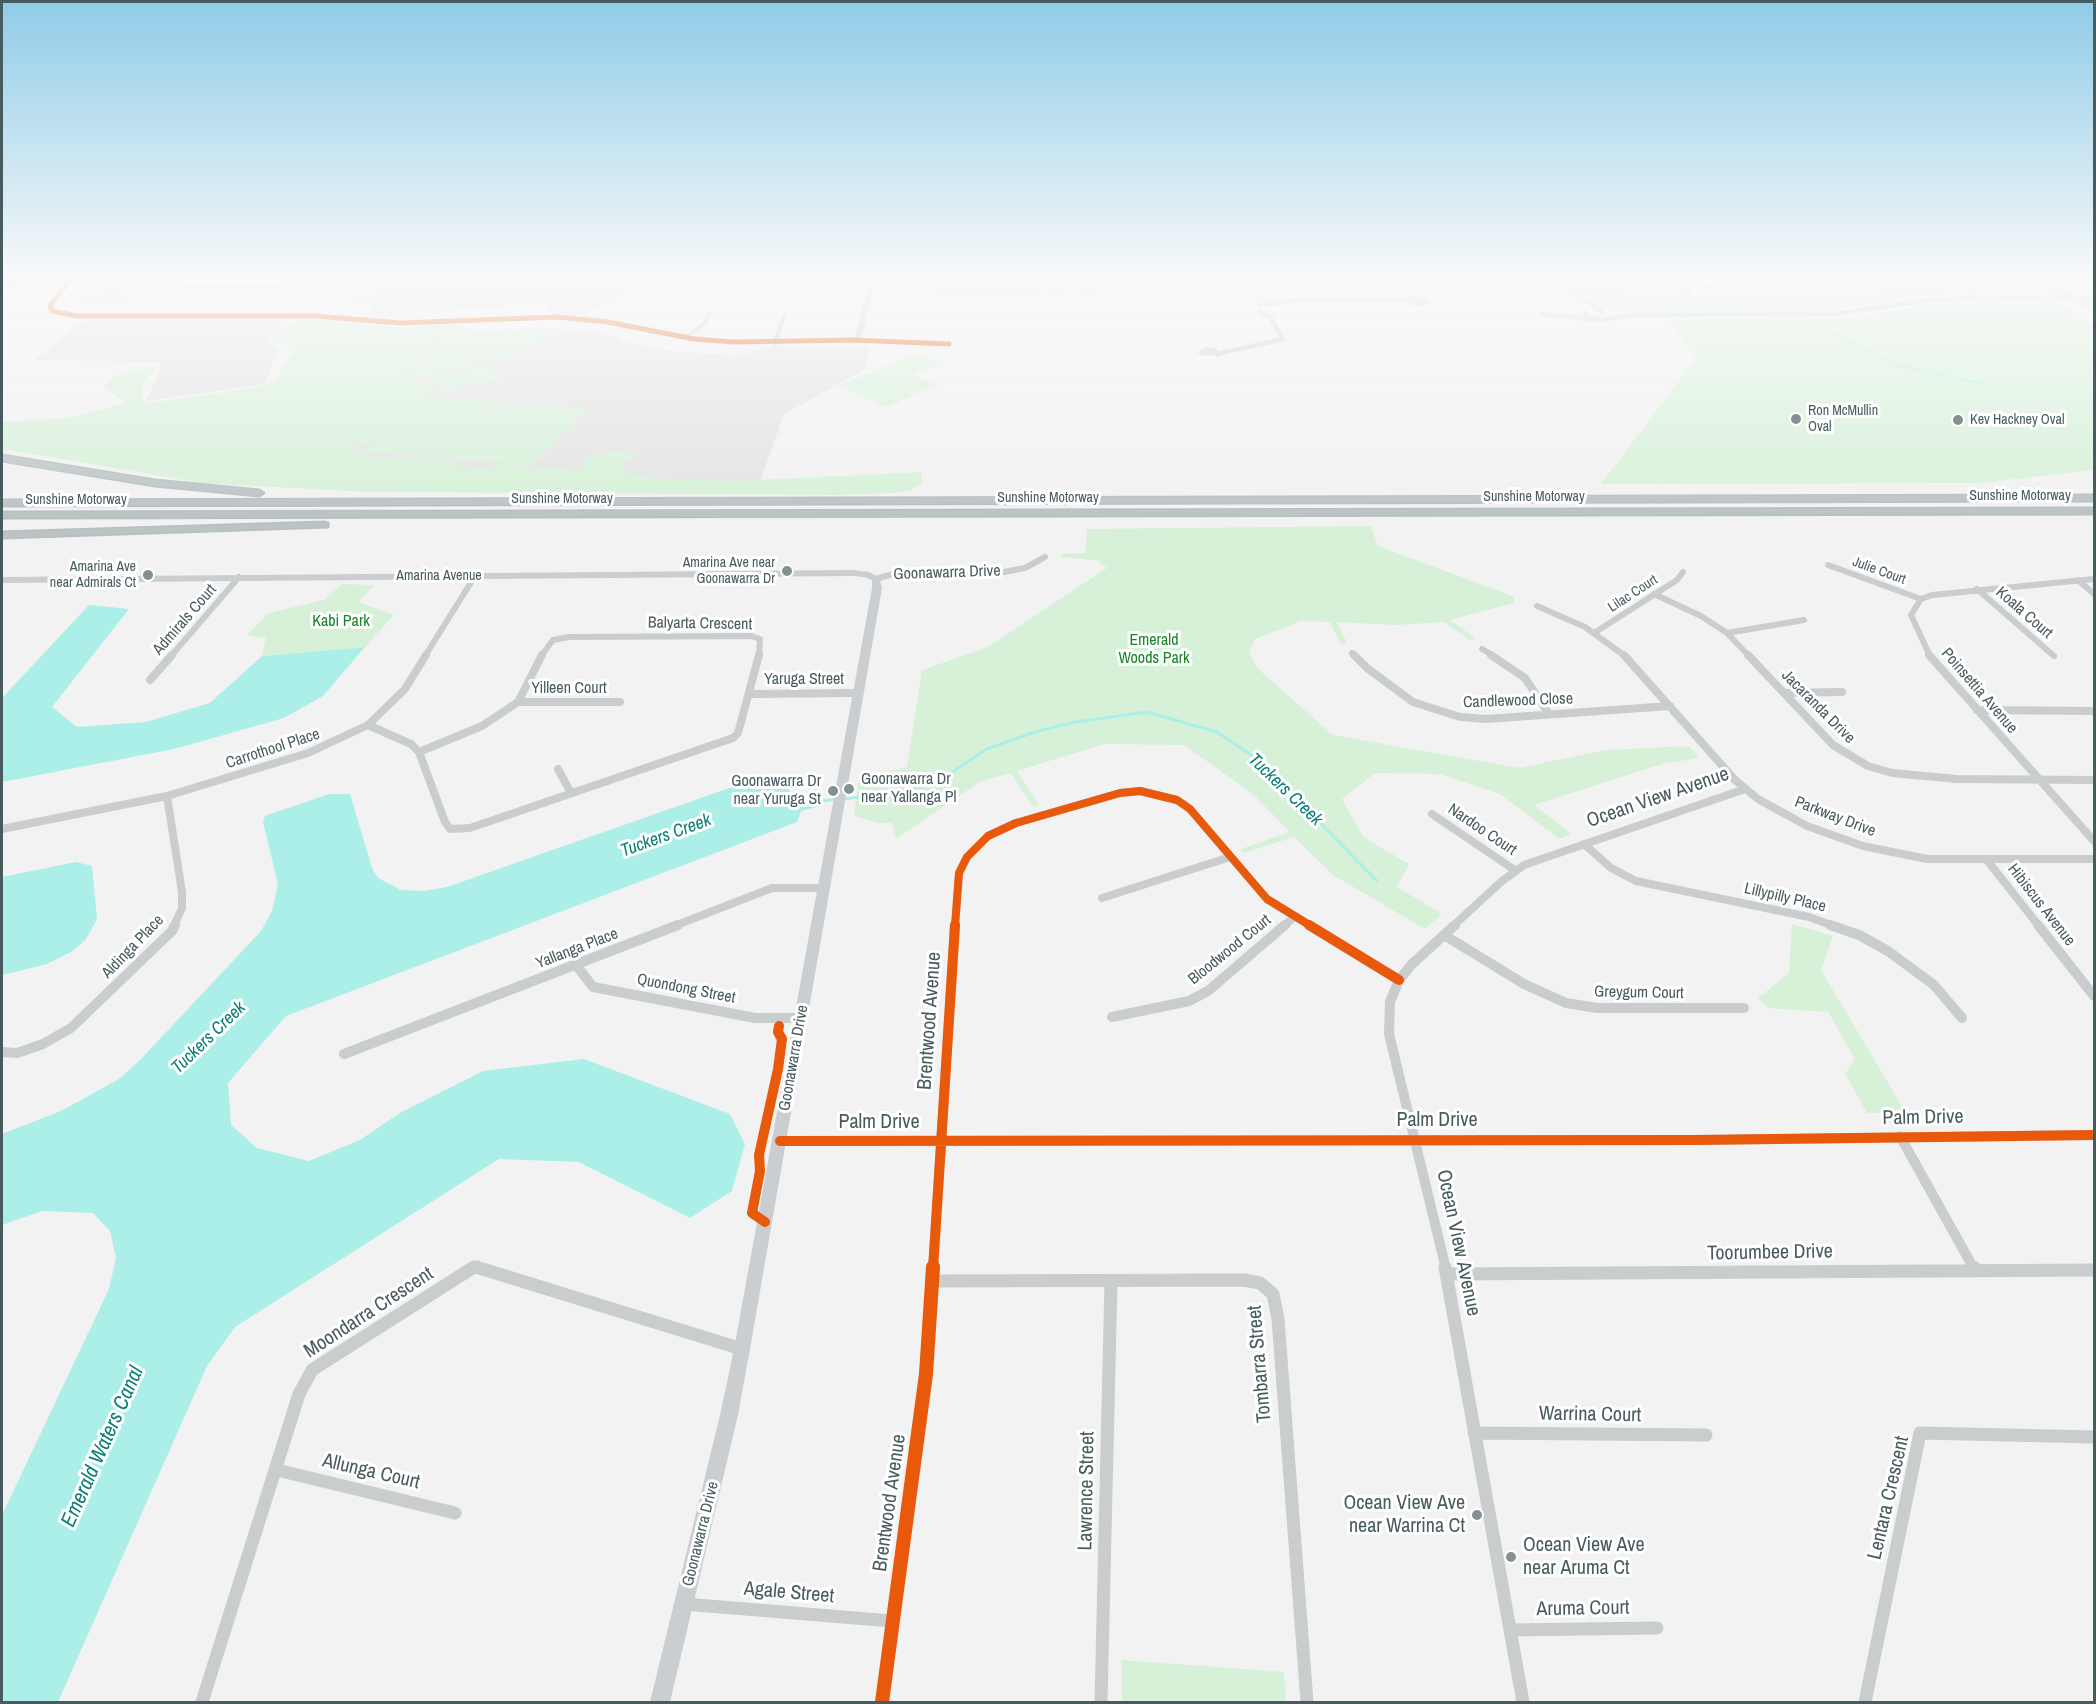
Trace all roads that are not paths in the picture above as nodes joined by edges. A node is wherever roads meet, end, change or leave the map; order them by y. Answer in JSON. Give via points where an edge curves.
{"nodes":[{"id":1,"x":2,"y":458,"type":"edge"},
{"id":2,"x":2094,"y":489,"type":"edge"},
{"id":3,"x":2094,"y":498,"type":"edge"},
{"id":4,"x":1869,"y":499,"type":"junction"},
{"id":5,"x":391,"y":502,"type":"junction"},
{"id":6,"x":2,"y":503,"type":"edge"},
{"id":7,"x":2094,"y":513,"type":"edge"},
{"id":8,"x":537,"y":514,"type":"junction"},
{"id":9,"x":2,"y":515,"type":"edge"},
{"id":10,"x":2,"y":535,"type":"edge"},
{"id":11,"x":1045,"y":557,"type":"dead end"},
{"id":12,"x":1827,"y":565,"type":"dead end"},
{"id":13,"x":1683,"y":572,"type":"dead end"},
{"id":14,"x":475,"y":576,"type":"junction"},
{"id":15,"x":239,"y":577,"type":"junction"},
{"id":16,"x":876,"y":579,"type":"junction"},
{"id":17,"x":2094,"y":579,"type":"edge"},
{"id":18,"x":2,"y":580,"type":"edge"},
{"id":19,"x":2078,"y":580,"type":"junction"},
{"id":20,"x":1977,"y":589,"type":"junction"},
{"id":21,"x":1654,"y":594,"type":"junction"},
{"id":22,"x":2094,"y":594,"type":"edge"},
{"id":23,"x":1921,"y":599,"type":"junction"},
{"id":24,"x":1537,"y":606,"type":"dead end"},
{"id":25,"x":1804,"y":620,"type":"dead end"},
{"id":26,"x":1594,"y":633,"type":"junction"},
{"id":27,"x":1727,"y":633,"type":"junction"},
{"id":28,"x":1482,"y":649,"type":"dead end"},
{"id":29,"x":1352,"y":653,"type":"dead end"},
{"id":30,"x":2054,"y":656,"type":"dead end"},
{"id":31,"x":150,"y":680,"type":"dead end"},
{"id":32,"x":1842,"y":692,"type":"dead end"},
{"id":33,"x":857,"y":693,"type":"junction"},
{"id":34,"x":1784,"y":693,"type":"junction"},
{"id":35,"x":750,"y":694,"type":"junction"},
{"id":36,"x":518,"y":702,"type":"junction"},
{"id":37,"x":620,"y":702,"type":"dead end"},
{"id":38,"x":1670,"y":706,"type":"junction"},
{"id":39,"x":1977,"y":710,"type":"junction"},
{"id":40,"x":2094,"y":711,"type":"edge"},
{"id":41,"x":1549,"y":714,"type":"junction"},
{"id":42,"x":368,"y":725,"type":"junction"},
{"id":43,"x":418,"y":752,"type":"junction"},
{"id":44,"x":558,"y":769,"type":"dead end"},
{"id":45,"x":2040,"y":780,"type":"junction"},
{"id":46,"x":2094,"y":780,"type":"edge"},
{"id":47,"x":1745,"y":789,"type":"junction"},
{"id":48,"x":571,"y":792,"type":"junction"},
{"id":49,"x":168,"y":796,"type":"junction"},
{"id":50,"x":1432,"y":814,"type":"dead end"},
{"id":51,"x":2,"y":829,"type":"edge"},
{"id":52,"x":2094,"y":841,"type":"edge"},
{"id":53,"x":1584,"y":844,"type":"junction"},
{"id":54,"x":1230,"y":857,"type":"junction"},
{"id":55,"x":2094,"y":859,"type":"edge"},
{"id":56,"x":1987,"y":860,"type":"junction"},
{"id":57,"x":1516,"y":870,"type":"junction"},
{"id":58,"x":824,"y":888,"type":"junction"},
{"id":59,"x":1102,"y":898,"type":"dead end"},
{"id":60,"x":1294,"y":917,"type":"junction"},
{"id":61,"x":1444,"y":935,"type":"junction"},
{"id":62,"x":576,"y":965,"type":"junction"},
{"id":63,"x":1399,"y":980,"type":"junction"},
{"id":64,"x":2094,"y":996,"type":"edge"},
{"id":65,"x":1744,"y":1008,"type":"dead end"},
{"id":66,"x":1112,"y":1017,"type":"dead end"},
{"id":67,"x":800,"y":1018,"type":"junction"},
{"id":68,"x":1962,"y":1018,"type":"dead end"},
{"id":69,"x":2,"y":1052,"type":"edge"},
{"id":70,"x":344,"y":1054,"type":"dead end"},
{"id":71,"x":2094,"y":1135,"type":"edge"},
{"id":72,"x":1900,"y":1136,"type":"junction"},
{"id":73,"x":1415,"y":1138,"type":"junction"},
{"id":74,"x":940,"y":1140,"type":"junction"},
{"id":75,"x":780,"y":1141,"type":"junction"},
{"id":76,"x":1976,"y":1270,"type":"junction"},
{"id":77,"x":2094,"y":1270,"type":"edge"},
{"id":78,"x":1447,"y":1274,"type":"junction"},
{"id":79,"x":933,"y":1281,"type":"junction"},
{"id":80,"x":1111,"y":1281,"type":"junction"},
{"id":81,"x":742,"y":1349,"type":"junction"},
{"id":82,"x":1474,"y":1433,"type":"junction"},
{"id":83,"x":1706,"y":1436,"type":"dead end"},
{"id":84,"x":2094,"y":1437,"type":"edge"},
{"id":85,"x":276,"y":1470,"type":"junction"},
{"id":86,"x":455,"y":1513,"type":"dead end"},
{"id":87,"x":684,"y":1604,"type":"junction"},
{"id":88,"x":892,"y":1621,"type":"junction"},
{"id":89,"x":1657,"y":1628,"type":"dead end"},
{"id":90,"x":1510,"y":1630,"type":"junction"},
{"id":91,"x":202,"y":1702,"type":"edge"},
{"id":92,"x":660,"y":1702,"type":"edge"},
{"id":93,"x":882,"y":1702,"type":"edge"},
{"id":94,"x":1101,"y":1702,"type":"edge"},
{"id":95,"x":1307,"y":1702,"type":"edge"},
{"id":96,"x":1523,"y":1702,"type":"edge"},
{"id":97,"x":1865,"y":1702,"type":"edge"}],
"edges":[{"from":1,"to":5,"type":"highway","via":[[206,489]]},
{"from":2,"to":4,"type":"highway"},
{"from":3,"to":4,"type":"highway","name":"Sunshine Motorway"},
{"from":4,"to":5,"type":"highway","name":"Sunshine Motorway"},
{"from":5,"to":6,"type":"highway","name":"Sunshine Motorway"},
{"from":7,"to":8,"type":"highway","name":"Sunshine Motorway"},
{"from":8,"to":9,"type":"highway","name":"Sunshine Motorway"},
{"from":8,"to":10,"type":"highway","via":[[522,518]]},
{"from":11,"to":16,"type":"street","name":"Goonawarra Drive","via":[[1024,568],[1004,572],[893,574]]},
{"from":12,"to":23,"type":"street","name":"Julie Court"},
{"from":13,"to":21,"type":"street","name":"Lilac Court"},
{"from":14,"to":15,"type":"street","name":"Amarina Avenue"},
{"from":14,"to":16,"type":"street","name":"Amarina Avenue","via":[[853,573]]},
{"from":14,"to":42,"type":"street","name":"Carrothool Place","via":[[405,689]]},
{"from":15,"to":18,"type":"street","name":"Amarina Avenue"},
{"from":15,"to":31,"type":"street","name":"Admirals Court"},
{"from":16,"to":33,"type":"street","name":"Goonawarra Drive"},
{"from":17,"to":19,"type":"street"},
{"from":19,"to":20,"type":"street"},
{"from":19,"to":22,"type":"street"},
{"from":20,"to":23,"type":"street"},
{"from":20,"to":30,"type":"street","name":"Koala Court"},
{"from":21,"to":26,"type":"street","name":"Lilac Court"},
{"from":21,"to":27,"type":"street","name":"Jacaranda Drive"},
{"from":23,"to":39,"type":"street","name":"Poinsettia Avenue","via":[[1911,615],[1920,640]]},
{"from":24,"to":26,"type":"street","name":"Parkway Drive"},
{"from":25,"to":27,"type":"street"},
{"from":26,"to":38,"type":"street","name":"Parkway Drive","via":[[1634,664]]},
{"from":27,"to":34,"type":"street","name":"Jacaranda Drive"},
{"from":28,"to":41,"type":"street","via":[[1518,672]]},
{"from":29,"to":41,"type":"street","name":"Candlewood Close","via":[[1401,695],[1442,713],[1476,719]]},
{"from":32,"to":34,"type":"street"},
{"from":33,"to":35,"type":"street","name":"Yaruga Street"},
{"from":33,"to":58,"type":"street","name":"Goonawarra Drive"},
{"from":34,"to":45,"type":"street","name":"Jacaranda Drive","via":[[1833,745],[1868,766],[1944,778]]},
{"from":35,"to":36,"type":"street","name":"Balyarta Crescent","via":[[762,647],[760,639],[751,636],[569,637],[553,640],[546,646]]},
{"from":35,"to":48,"type":"street","name":"Balyarta Crescent","via":[[733,738]]},
{"from":36,"to":37,"type":"street","name":"Yilleen Court"},
{"from":36,"to":43,"type":"street","via":[[475,730]]},
{"from":38,"to":41,"type":"street","name":"Candlewood Close"},
{"from":38,"to":47,"type":"street","name":"Parkway Drive"},
{"from":39,"to":40,"type":"street"},
{"from":39,"to":45,"type":"street","name":"Poinsettia Avenue"},
{"from":42,"to":43,"type":"street","via":[[411,744]]},
{"from":42,"to":49,"type":"street","name":"Carrothool Place","via":[[308,753]]},
{"from":43,"to":48,"type":"street","name":"Balyarta Crescent","via":[[450,829],[470,828]]},
{"from":44,"to":48,"type":"street"},
{"from":45,"to":46,"type":"street","name":"Jacaranda Drive"},
{"from":45,"to":52,"type":"street","name":"Poinsettia Avenue"},
{"from":47,"to":53,"type":"street","name":"Ocean View Avenue"},
{"from":47,"to":56,"type":"street","name":"Parkway Drive","via":[[1807,825],[1863,846],[1927,859]]},
{"from":49,"to":51,"type":"street","name":"Carrothool Place"},
{"from":49,"to":69,"type":"street","name":"Aldinga Place","via":[[182,892],[182,908],[172,931],[71,1028],[43,1044],[17,1053]]},
{"from":50,"to":57,"type":"street","name":"Nardoo Court"},
{"from":53,"to":57,"type":"street","name":"Ocean View Avenue"},
{"from":53,"to":68,"type":"street","name":"Lillypilly Place","via":[[1611,868],[1636,881],[1809,917],[1859,935],[1934,985]]},
{"from":54,"to":59,"type":"street"},
{"from":54,"to":60,"type":"street","name":"Brentwood Avenue","via":[[1259,892]]},
{"from":54,"to":74,"type":"street","name":"Brentwood Avenue","via":[[1184,804],[1140,791],[1111,795],[1016,823],[988,836],[972,849],[962,865],[957,887]]},
{"from":55,"to":56,"type":"street","name":"Parkway Drive"},
{"from":56,"to":64,"type":"street","name":"Hibiscus Avenue"},
{"from":57,"to":61,"type":"street","name":"Ocean View Avenue"},
{"from":58,"to":62,"type":"street","name":"Yallanga Place","via":[[772,888]]},
{"from":58,"to":67,"type":"street","name":"Goonawarra Drive"},
{"from":60,"to":63,"type":"street","name":"Brentwood Avenue"},
{"from":60,"to":66,"type":"street","name":"Bloodwood Court","via":[[1208,991],[1189,1001]]},
{"from":61,"to":63,"type":"street","name":"Ocean View Avenue"},
{"from":61,"to":65,"type":"street","name":"Greygum Court","via":[[1524,984],[1566,1003],[1597,1008]]},
{"from":62,"to":67,"type":"street","name":"Quondong Street","via":[[593,987],[755,1018]]},
{"from":62,"to":70,"type":"street","name":"Yallanga Place"},
{"from":63,"to":73,"type":"street","name":"Ocean View Avenue","via":[[1390,1002],[1389,1034]]},
{"from":67,"to":75,"type":"street","name":"Goonawarra Drive"},
{"from":71,"to":72,"type":"street","name":"Palm Drive"},
{"from":72,"to":73,"type":"street","name":"Palm Drive","via":[[1695,1140]]},
{"from":72,"to":76,"type":"street"},
{"from":73,"to":74,"type":"street","name":"Palm Drive"},
{"from":73,"to":78,"type":"street","name":"Ocean View Avenue"},
{"from":74,"to":75,"type":"street","name":"Palm Drive"},
{"from":74,"to":79,"type":"street","name":"Brentwood Avenue"},
{"from":75,"to":81,"type":"street","name":"Goonawarra Drive"},
{"from":76,"to":77,"type":"street","name":"Toorumbee Drive"},
{"from":76,"to":78,"type":"street","name":"Toorumbee Drive"},
{"from":78,"to":82,"type":"street","name":"Ocean View Avenue"},
{"from":79,"to":80,"type":"street","name":"Tombarra Street"},
{"from":79,"to":88,"type":"street","name":"Brentwood Avenue","via":[[926,1374]]},
{"from":80,"to":94,"type":"street","name":"Lawrence Street"},
{"from":80,"to":95,"type":"street","name":"Tombarra Street","via":[[1244,1280],[1260,1283],[1273,1294]]},
{"from":81,"to":85,"type":"street","name":"Moondarra Crescent","via":[[475,1267],[312,1370],[299,1395]]},
{"from":81,"to":87,"type":"street","name":"Goonawarra Drive"},
{"from":82,"to":83,"type":"street","name":"Warrina Court"},
{"from":82,"to":90,"type":"street","name":"Ocean View Avenue"},
{"from":84,"to":97,"type":"street","name":"Lentara Crescent","via":[[1920,1433]]},
{"from":85,"to":86,"type":"street","name":"Allunga Court"},
{"from":85,"to":91,"type":"street","name":"Moondarra Crescent"},
{"from":87,"to":88,"type":"street","name":"Agale Street"},
{"from":87,"to":92,"type":"street","name":"Goonawarra Drive"},
{"from":88,"to":93,"type":"street","name":"Brentwood Avenue"},
{"from":89,"to":90,"type":"street","name":"Aruma Court"},
{"from":90,"to":96,"type":"street","name":"Ocean View Avenue"}]}
